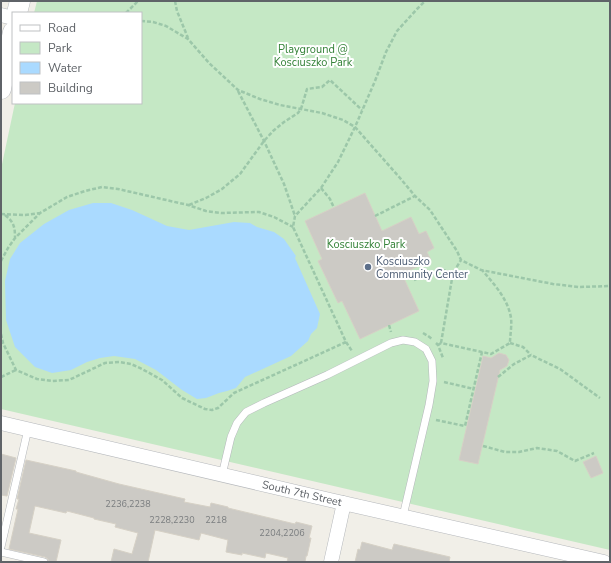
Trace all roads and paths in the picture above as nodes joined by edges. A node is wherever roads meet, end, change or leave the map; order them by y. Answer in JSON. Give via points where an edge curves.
{"nodes":[{"id":1,"x":20,"y":1,"type":"edge"},
{"id":2,"x":138,"y":1,"type":"edge"},
{"id":3,"x":175,"y":1,"type":"edge"},
{"id":4,"x":425,"y":1,"type":"edge"},
{"id":5,"x":17,"y":12,"type":"edge"},
{"id":6,"x":127,"y":12,"type":"edge"},
{"id":7,"x":1,"y":15,"type":"edge"},
{"id":8,"x":12,"y":18,"type":"edge"},
{"id":9,"x":142,"y":21,"type":"edge"},
{"id":10,"x":12,"y":37,"type":"edge"},
{"id":11,"x":188,"y":39,"type":"junction"},
{"id":12,"x":1,"y":89,"type":"edge"},
{"id":13,"x":238,"y":90,"type":"junction"},
{"id":14,"x":301,"y":109,"type":"junction"},
{"id":15,"x":362,"y":110,"type":"junction"},
{"id":16,"x":355,"y":126,"type":"junction"},
{"id":17,"x":264,"y":141,"type":"junction"},
{"id":18,"x":321,"y":188,"type":"junction"},
{"id":19,"x":415,"y":196,"type":"junction"},
{"id":20,"x":188,"y":205,"type":"junction"},
{"id":21,"x":334,"y":208,"type":"dead end"},
{"id":22,"x":40,"y":213,"type":"junction"},
{"id":23,"x":1,"y":214,"type":"edge"},
{"id":24,"x":5,"y":215,"type":"junction"},
{"id":25,"x":295,"y":216,"type":"junction"},
{"id":26,"x":375,"y":216,"type":"dead end"},
{"id":27,"x":293,"y":227,"type":"junction"},
{"id":28,"x":16,"y":238,"type":"junction"},
{"id":29,"x":462,"y":260,"type":"junction"},
{"id":30,"x":1,"y":261,"type":"edge"},
{"id":31,"x":481,"y":270,"type":"junction"},
{"id":32,"x":453,"y":273,"type":"junction"},
{"id":33,"x":414,"y":280,"type":"dead end"},
{"id":34,"x":610,"y":286,"type":"edge"},
{"id":35,"x":388,"y":325,"type":"dead end"},
{"id":36,"x":418,"y":331,"type":"dead end"},
{"id":37,"x":1,"y":334,"type":"edge"},
{"id":38,"x":385,"y":335,"type":"dead end"},
{"id":39,"x":346,"y":342,"type":"junction"},
{"id":40,"x":441,"y":343,"type":"junction"},
{"id":41,"x":510,"y":343,"type":"junction"},
{"id":42,"x":438,"y":345,"type":"junction"},
{"id":43,"x":358,"y":348,"type":"dead end"},
{"id":44,"x":482,"y":352,"type":"junction"},
{"id":45,"x":531,"y":355,"type":"junction"},
{"id":46,"x":444,"y":361,"type":"dead end"},
{"id":47,"x":16,"y":370,"type":"junction"},
{"id":48,"x":1,"y":377,"type":"edge"},
{"id":49,"x":498,"y":377,"type":"dead end"},
{"id":50,"x":443,"y":386,"type":"dead end"},
{"id":51,"x":474,"y":389,"type":"junction"},
{"id":52,"x":600,"y":398,"type":"dead end"},
{"id":53,"x":1,"y":423,"type":"edge"},
{"id":54,"x":435,"y":427,"type":"dead end"},
{"id":55,"x":28,"y":429,"type":"junction"},
{"id":56,"x":483,"y":446,"type":"dead end"},
{"id":57,"x":594,"y":453,"type":"dead end"},
{"id":58,"x":222,"y":475,"type":"junction"},
{"id":59,"x":344,"y":503,"type":"junction"},
{"id":60,"x":403,"y":516,"type":"junction"},
{"id":61,"x":1,"y":547,"type":"edge"},
{"id":62,"x":1,"y":552,"type":"edge"},
{"id":63,"x":44,"y":562,"type":"edge"},
{"id":64,"x":331,"y":562,"type":"edge"},
{"id":65,"x":604,"y":562,"type":"edge"}],
"edges":[{"from":1,"to":5,"type":"main road"},
{"from":2,"to":6,"type":"path"},
{"from":3,"to":11,"type":"path"},
{"from":4,"to":15,"type":"path","via":[[397,31]]},
{"from":7,"to":8,"type":"street"},
{"from":9,"to":11,"type":"path","via":[[166,26]]},
{"from":10,"to":12,"type":"main road"},
{"from":11,"to":13,"type":"path"},
{"from":13,"to":14,"type":"path","via":[[260,99]]},
{"from":13,"to":17,"type":"path"},
{"from":14,"to":15,"type":"path","via":[[307,89],[322,87],[330,80]]},
{"from":14,"to":16,"type":"path","via":[[329,115]]},
{"from":14,"to":17,"type":"path"},
{"from":15,"to":16,"type":"path"},
{"from":16,"to":18,"type":"path","via":[[338,162]]},
{"from":16,"to":19,"type":"path"},
{"from":17,"to":20,"type":"path","via":[[240,174],[222,189]]},
{"from":17,"to":25,"type":"path","via":[[284,184]]},
{"from":18,"to":21,"type":"path"},
{"from":18,"to":25,"type":"path"},
{"from":19,"to":26,"type":"path"},
{"from":19,"to":29,"type":"path","via":[[430,210],[458,250]]},
{"from":20,"to":22,"type":"path","via":[[102,187],[67,197]]},
{"from":20,"to":27,"type":"path","via":[[206,211],[259,212]]},
{"from":22,"to":24,"type":"path"},
{"from":22,"to":28,"type":"path"},
{"from":23,"to":24,"type":"path"},
{"from":24,"to":28,"type":"path","via":[[12,220]]},
{"from":25,"to":27,"type":"path"},
{"from":27,"to":39,"type":"path"},
{"from":28,"to":30,"type":"path"},
{"from":29,"to":31,"type":"path"},
{"from":29,"to":32,"type":"path"},
{"from":31,"to":34,"type":"path","via":[[553,284],[579,287]]},
{"from":31,"to":41,"type":"path","via":[[507,305],[511,318]]},
{"from":32,"to":33,"type":"path","via":[[440,269]]},
{"from":32,"to":40,"type":"path"},
{"from":35,"to":38,"type":"path","via":[[391,332]]},
{"from":36,"to":42,"type":"path"},
{"from":37,"to":47,"type":"path"},
{"from":39,"to":43,"type":"path","via":[[351,352]]},
{"from":39,"to":47,"type":"path","via":[[234,393],[218,408],[212,410],[182,398],[162,380],[131,364],[105,363],[69,380],[52,381],[38,379]]},
{"from":40,"to":42,"type":"path"},
{"from":40,"to":44,"type":"path"},
{"from":41,"to":44,"type":"path","via":[[491,354]]},
{"from":41,"to":45,"type":"path","via":[[523,347]]},
{"from":42,"to":46,"type":"path"},
{"from":44,"to":51,"type":"path"},
{"from":45,"to":49,"type":"path"},
{"from":45,"to":52,"type":"path","via":[[560,369]]},
{"from":47,"to":48,"type":"path"},
{"from":50,"to":51,"type":"path","via":[[444,382]]},
{"from":51,"to":54,"type":"path","via":[[465,426],[436,420]]},
{"from":53,"to":55,"type":"street","name":"South 7th Street"},
{"from":55,"to":58,"type":"street","name":"South 7th Street"},
{"from":55,"to":61,"type":"lane"},
{"from":56,"to":57,"type":"path","via":[[505,452],[537,448],[557,451],[576,461]]},
{"from":58,"to":59,"type":"street","name":"South 7th Street"},
{"from":58,"to":60,"type":"lane","via":[[231,436],[246,412],[392,343],[404,340],[415,342],[426,349],[432,361],[433,381]]},
{"from":59,"to":60,"type":"street","name":"South 7th Street"},
{"from":59,"to":64,"type":"street"},
{"from":60,"to":65,"type":"street","name":"South 7th Street"},
{"from":62,"to":63,"type":"lane"}]}
